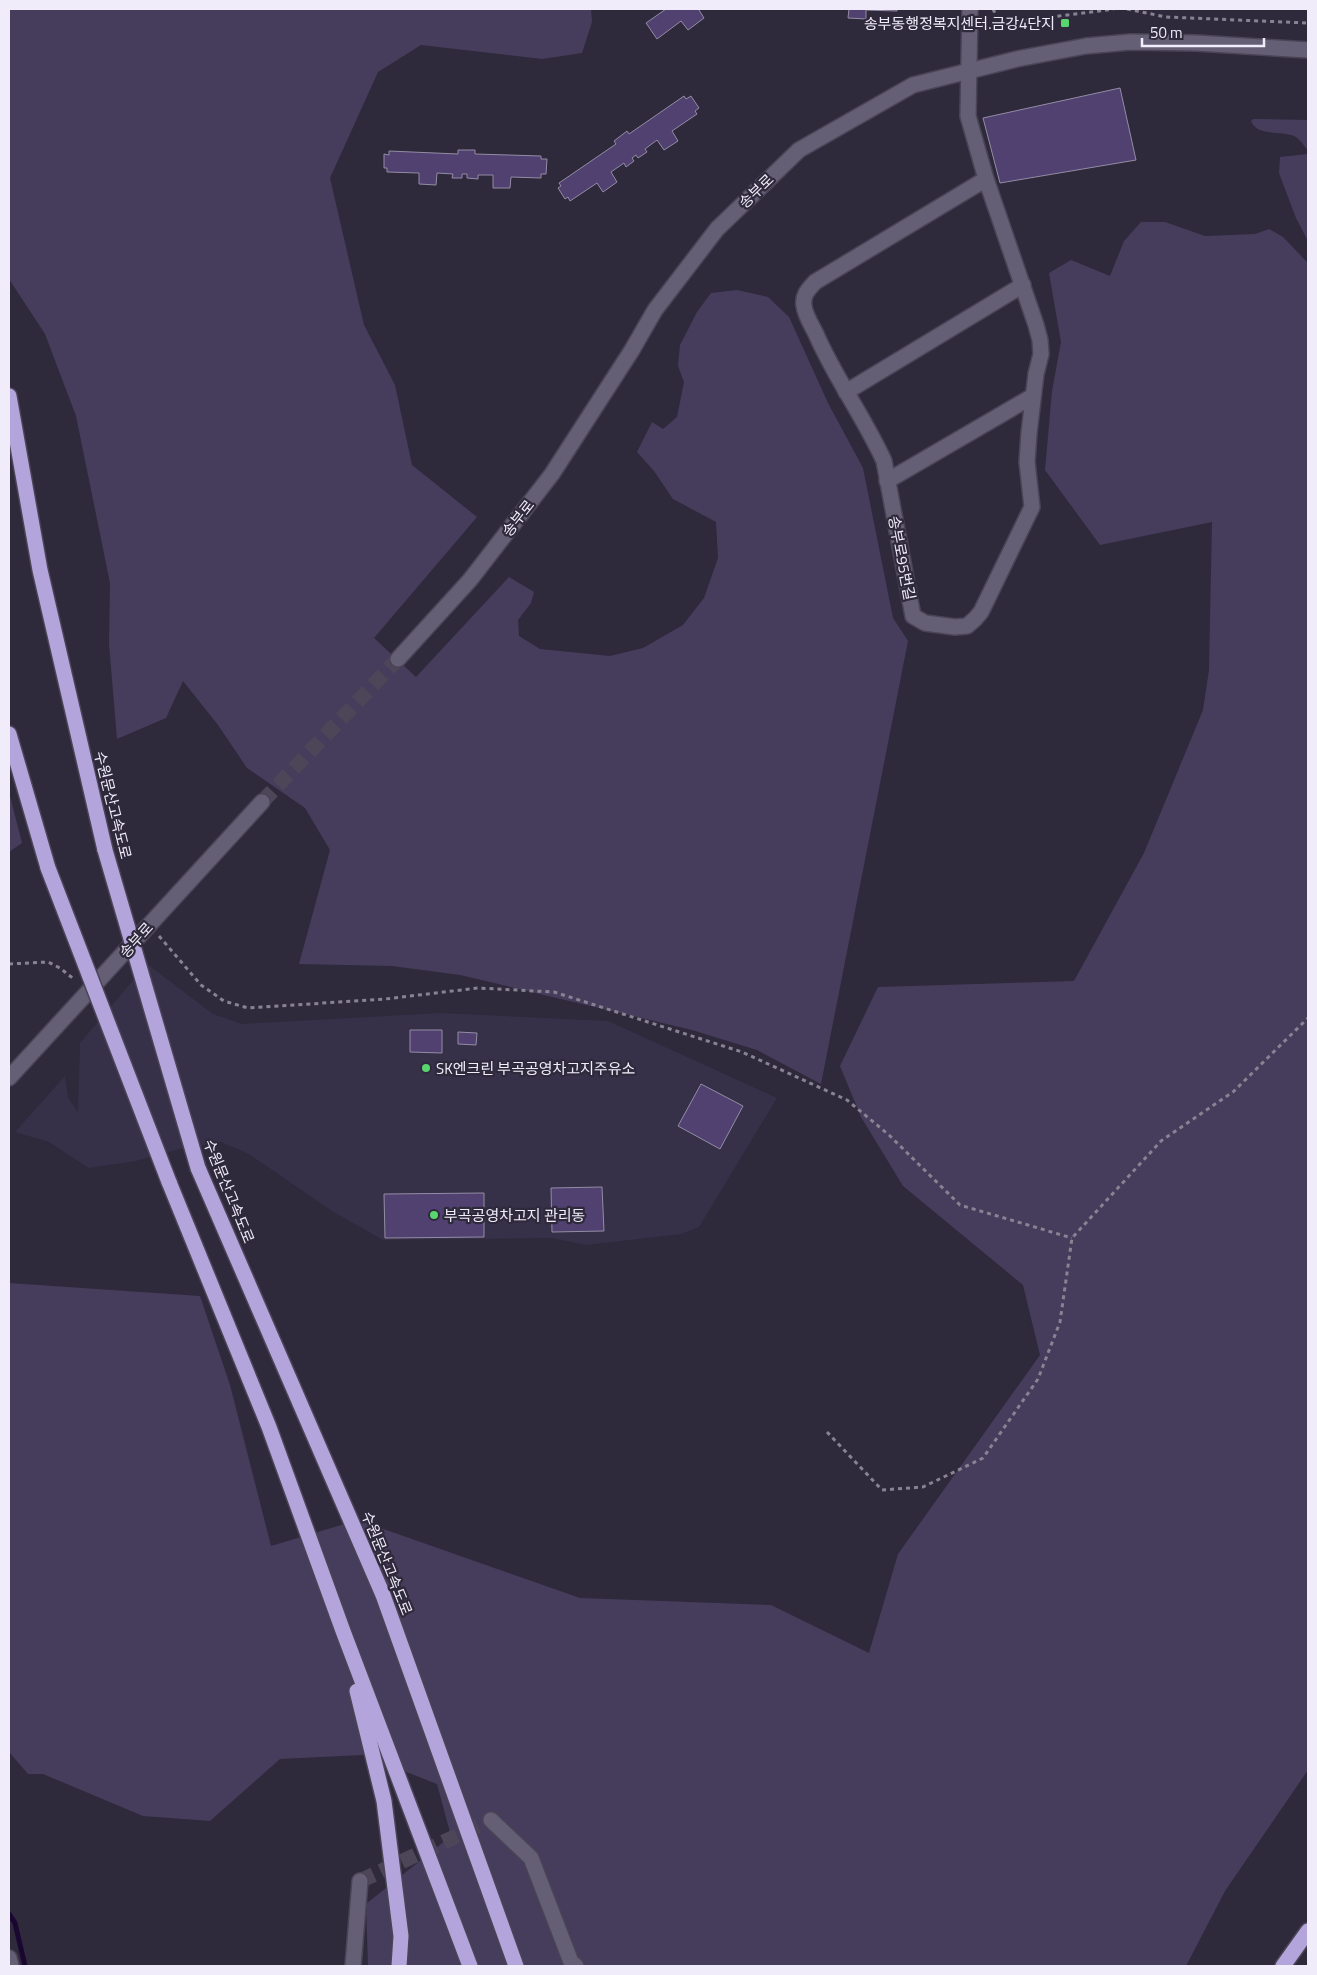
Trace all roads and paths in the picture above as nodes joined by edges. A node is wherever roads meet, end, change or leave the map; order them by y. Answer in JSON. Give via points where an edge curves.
{"nodes":[{"id":1,"x":970,"y":9,"type":"edge"},
{"id":2,"x":978,"y":9,"type":"edge"},
{"id":3,"x":993,"y":9,"type":"edge"},
{"id":4,"x":1114,"y":9,"type":"edge"},
{"id":5,"x":1127,"y":9,"type":"edge"},
{"id":6,"x":1308,"y":23,"type":"edge"},
{"id":7,"x":1308,"y":50,"type":"edge"},
{"id":8,"x":973,"y":69,"type":"junction"},
{"id":9,"x":986,"y":179,"type":"junction"},
{"id":10,"x":1023,"y":285,"type":"junction"},
{"id":11,"x":846,"y":392,"type":"junction"},
{"id":12,"x":9,"y":396,"type":"edge"},
{"id":13,"x":1033,"y":396,"type":"junction"},
{"id":14,"x":887,"y":481,"type":"junction"},
{"id":15,"x":398,"y":659,"type":"tunnel mouth"},
{"id":16,"x":9,"y":734,"type":"edge"},
{"id":17,"x":262,"y":802,"type":"tunnel mouth"},
{"id":18,"x":150,"y":925,"type":"junction"},
{"id":19,"x":9,"y":964,"type":"edge"},
{"id":20,"x":89,"y":992,"type":"junction"},
{"id":21,"x":1308,"y":1018,"type":"edge"},
{"id":22,"x":9,"y":1078,"type":"edge"},
{"id":23,"x":1072,"y":1238,"type":"junction"},
{"id":24,"x":827,"y":1432,"type":"dead end"},
{"id":25,"x":343,"y":1631,"type":"junction"},
{"id":26,"x":491,"y":1820,"type":"dead end"},
{"id":27,"x":360,"y":1881,"type":"dead end"},
{"id":28,"x":1308,"y":1931,"type":"edge"},
{"id":29,"x":9,"y":1958,"type":"edge"},
{"id":30,"x":11,"y":1966,"type":"edge"},
{"id":31,"x":353,"y":1966,"type":"edge"},
{"id":32,"x":399,"y":1966,"type":"edge"},
{"id":33,"x":470,"y":1966,"type":"edge"},
{"id":34,"x":516,"y":1966,"type":"edge"},
{"id":35,"x":576,"y":1966,"type":"edge"},
{"id":36,"x":1283,"y":1966,"type":"edge"},
{"id":37,"x":1291,"y":1966,"type":"edge"}],
"edges":[{"from":1,"to":8,"type":"street"},
{"from":2,"to":8,"type":"street"},
{"from":3,"to":4,"type":"path","via":[[998,19],[1006,23]]},
{"from":5,"to":6,"type":"path","via":[[1166,17]]},
{"from":7,"to":8,"type":"street","name":"송부로","via":[[1130,42],[1086,46]]},
{"from":8,"to":9,"type":"street","name":"송부로95번길","via":[[968,116]]},
{"from":8,"to":15,"type":"street","name":"송부로","via":[[913,85],[799,150],[717,229],[655,310],[552,474],[470,580]]},
{"from":9,"to":10,"type":"street","name":"송부로95번길"},
{"from":9,"to":11,"type":"street","name":"송부로95번길","via":[[815,282],[805,294],[804,306]]},
{"from":10,"to":11,"type":"street"},
{"from":10,"to":13,"type":"street","name":"송부로95번길","via":[[1041,354]]},
{"from":11,"to":14,"type":"street","name":"송부로95번길","via":[[874,438],[884,461]]},
{"from":12,"to":34,"type":"highway","name":"수원문산고속도로","bridge":true,"via":[[40,570],[105,850],[198,1168],[383,1595]]},
{"from":13,"to":14,"type":"street"},
{"from":13,"to":14,"type":"street","name":"송부로95번길","via":[[1028,462],[1032,507],[981,612],[967,626],[925,623],[913,616]]},
{"from":16,"to":25,"type":"highway","bridge":true,"via":[[48,868],[169,1182],[269,1428]]},
{"from":17,"to":18,"type":"street","name":"송부로"},
{"from":18,"to":20,"type":"street","name":"송부로"},
{"from":18,"to":23,"type":"path","via":[[201,985],[224,1001],[248,1008],[385,999],[478,988],[554,992],[742,1052],[847,1100],[889,1135],[960,1205]]},
{"from":19,"to":20,"type":"path","via":[[48,962]]},
{"from":20,"to":22,"type":"street","name":"송부로"},
{"from":21,"to":23,"type":"path","via":[[1233,1092],[1161,1141]]},
{"from":23,"to":24,"type":"path","via":[[1060,1322],[1038,1379],[983,1458],[923,1487],[882,1490]]},
{"from":25,"to":32,"type":"highway","via":[[384,1801],[401,1936]]},
{"from":25,"to":33,"type":"highway"},
{"from":26,"to":35,"type":"street","via":[[530,1858],[571,1962]]},
{"from":27,"to":31,"type":"street"},
{"from":28,"to":36,"type":"highway"},
{"from":28,"to":37,"type":"highway"},
{"from":29,"to":30,"type":"street"}]}
